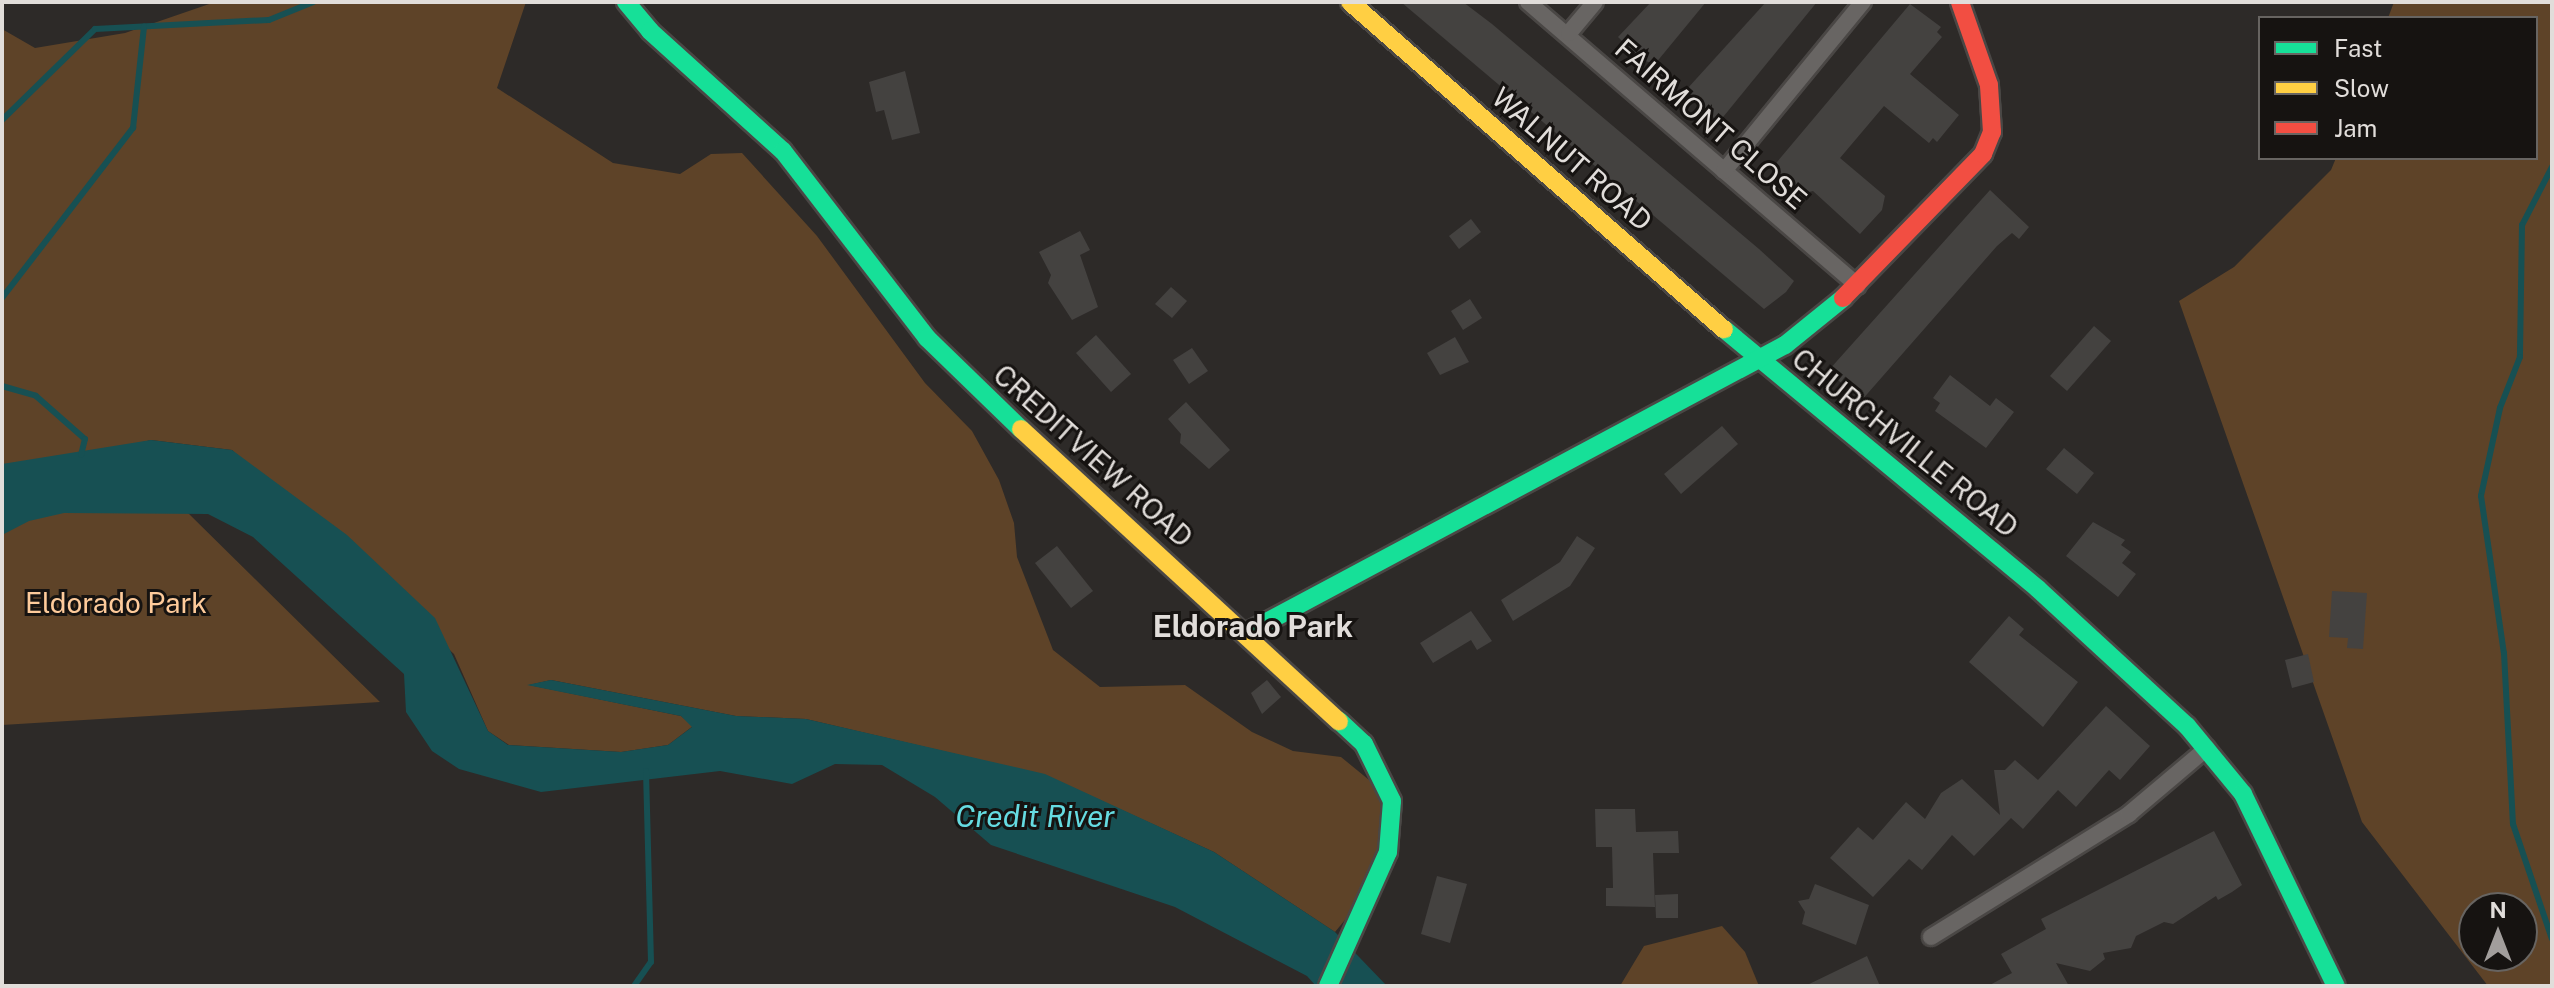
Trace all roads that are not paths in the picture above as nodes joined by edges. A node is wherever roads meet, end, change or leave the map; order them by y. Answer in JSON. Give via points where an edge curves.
{"nodes":[{"id":1,"x":626,"y":2,"type":"edge"},
{"id":2,"x":1350,"y":2,"type":"edge"},
{"id":3,"x":1528,"y":2,"type":"edge"},
{"id":4,"x":1595,"y":2,"type":"edge"},
{"id":5,"x":1863,"y":2,"type":"edge"},
{"id":6,"x":1960,"y":2,"type":"edge"},
{"id":7,"x":1569,"y":33,"type":"junction"},
{"id":8,"x":1724,"y":171,"type":"junction"},
{"id":9,"x":1858,"y":286,"type":"junction"},
{"id":10,"x":1758,"y":358,"type":"junction"},
{"id":11,"x":1246,"y":633,"type":"junction"},
{"id":12,"x":2207,"y":748,"type":"junction"},
{"id":13,"x":1931,"y":937,"type":"dead end"},
{"id":14,"x":1328,"y":986,"type":"edge"},
{"id":15,"x":2336,"y":986,"type":"edge"}],
"edges":[{"from":1,"to":11,"type":"street","name":"CREDITVIEW ROAD","via":[[650,31],[783,151],[927,338],[961,374]]},
{"from":2,"to":10,"type":"street","name":"WALNUT ROAD"},
{"from":3,"to":7,"type":"street","name":"FAIRMONT CLOSE"},
{"from":4,"to":7,"type":"street"},
{"from":5,"to":8,"type":"street"},
{"from":6,"to":9,"type":"street","via":[[1989,85],[1992,132],[1983,154]]},
{"from":7,"to":8,"type":"street","name":"FAIRMONT CLOSE"},
{"from":8,"to":9,"type":"street","name":"FAIRMONT CLOSE"},
{"from":9,"to":10,"type":"street","via":[[1814,325]]},
{"from":10,"to":11,"type":"street","name":"CHURCHVILLE ROAD"},
{"from":10,"to":12,"type":"street","name":"CHURCHVILLE ROAD","via":[[2030,582]]},
{"from":11,"to":14,"type":"street","name":"CREDITVIEW ROAD","via":[[1348,725],[1392,801],[1388,852]]},
{"from":12,"to":13,"type":"street","via":[[2129,814]]},
{"from":12,"to":15,"type":"street","name":"CHURCHVILLE ROAD","via":[[2243,794],[2274,849]]}]}
